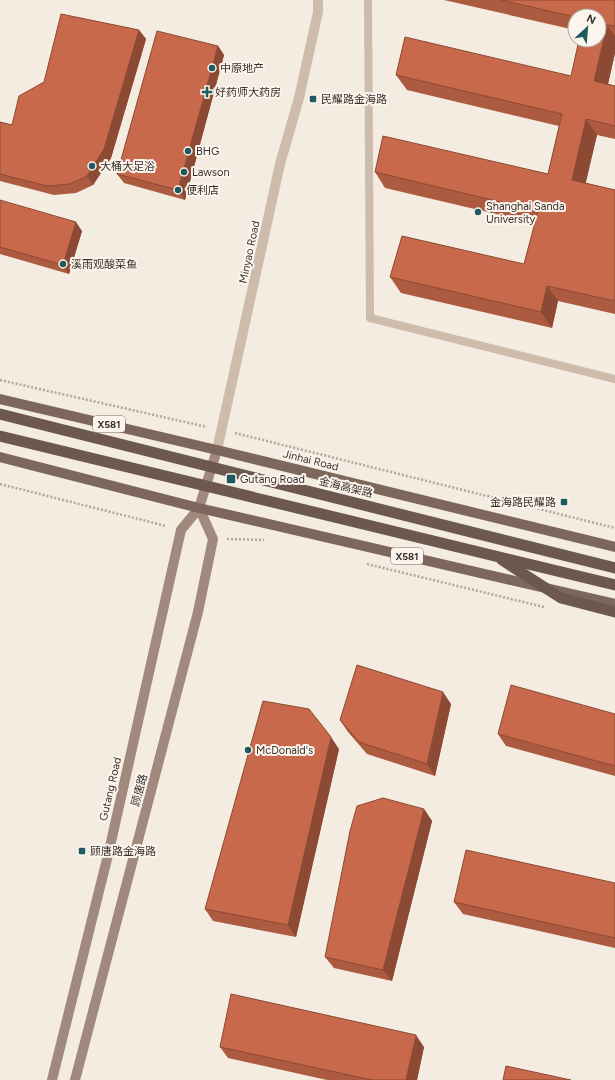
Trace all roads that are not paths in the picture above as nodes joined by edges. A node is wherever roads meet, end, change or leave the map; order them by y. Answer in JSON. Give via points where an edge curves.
{"nodes":[{"id":1,"x":318,"y":0,"type":"edge"},
{"id":2,"x":368,"y":0,"type":"edge"},
{"id":3,"x":615,"y":379,"type":"edge"},
{"id":4,"x":0,"y":399,"type":"edge"},
{"id":5,"x":0,"y":414,"type":"edge"},
{"id":6,"x":0,"y":436,"type":"edge"},
{"id":7,"x":217,"y":450,"type":"junction"},
{"id":8,"x":0,"y":457,"type":"edge"},
{"id":9,"x":199,"y":508,"type":"junction"},
{"id":10,"x":615,"y":547,"type":"edge"},
{"id":11,"x":495,"y":556,"type":"junction"},
{"id":12,"x":615,"y":568,"type":"edge"},
{"id":13,"x":615,"y":585,"type":"edge"},
{"id":14,"x":615,"y":604,"type":"edge"},
{"id":15,"x":615,"y":612,"type":"edge"},
{"id":16,"x":52,"y":1080,"type":"edge"},
{"id":17,"x":75,"y":1080,"type":"edge"}],
"edges":[{"from":1,"to":7,"type":"street","name":"Minyao Road","via":[[318,12],[299,98],[280,164]]},
{"from":2,"to":3,"type":"lane","via":[[370,318]]},
{"from":4,"to":7,"type":"main road","name":"Jinhai Road","number":"X581"},
{"from":5,"to":12,"type":"highway","name":"金海高架路","bridge":true},
{"from":6,"to":11,"type":"highway","bridge":true},
{"from":7,"to":9,"type":"main road","name":"Minyao Road"},
{"from":7,"to":10,"type":"main road","name":"Jinhai Road","number":"X581"},
{"from":8,"to":9,"type":"main road","number":"X581"},
{"from":9,"to":14,"type":"main road","number":"X581"},
{"from":9,"to":16,"type":"main road","name":"Gutang Road","via":[[181,530],[109,851]]},
{"from":9,"to":17,"type":"main road","name":"顾唐路","via":[[213,539],[198,612]]},
{"from":11,"to":13,"type":"highway","bridge":true},
{"from":11,"to":15,"type":"highway","bridge":true,"via":[[561,598]]}]}
